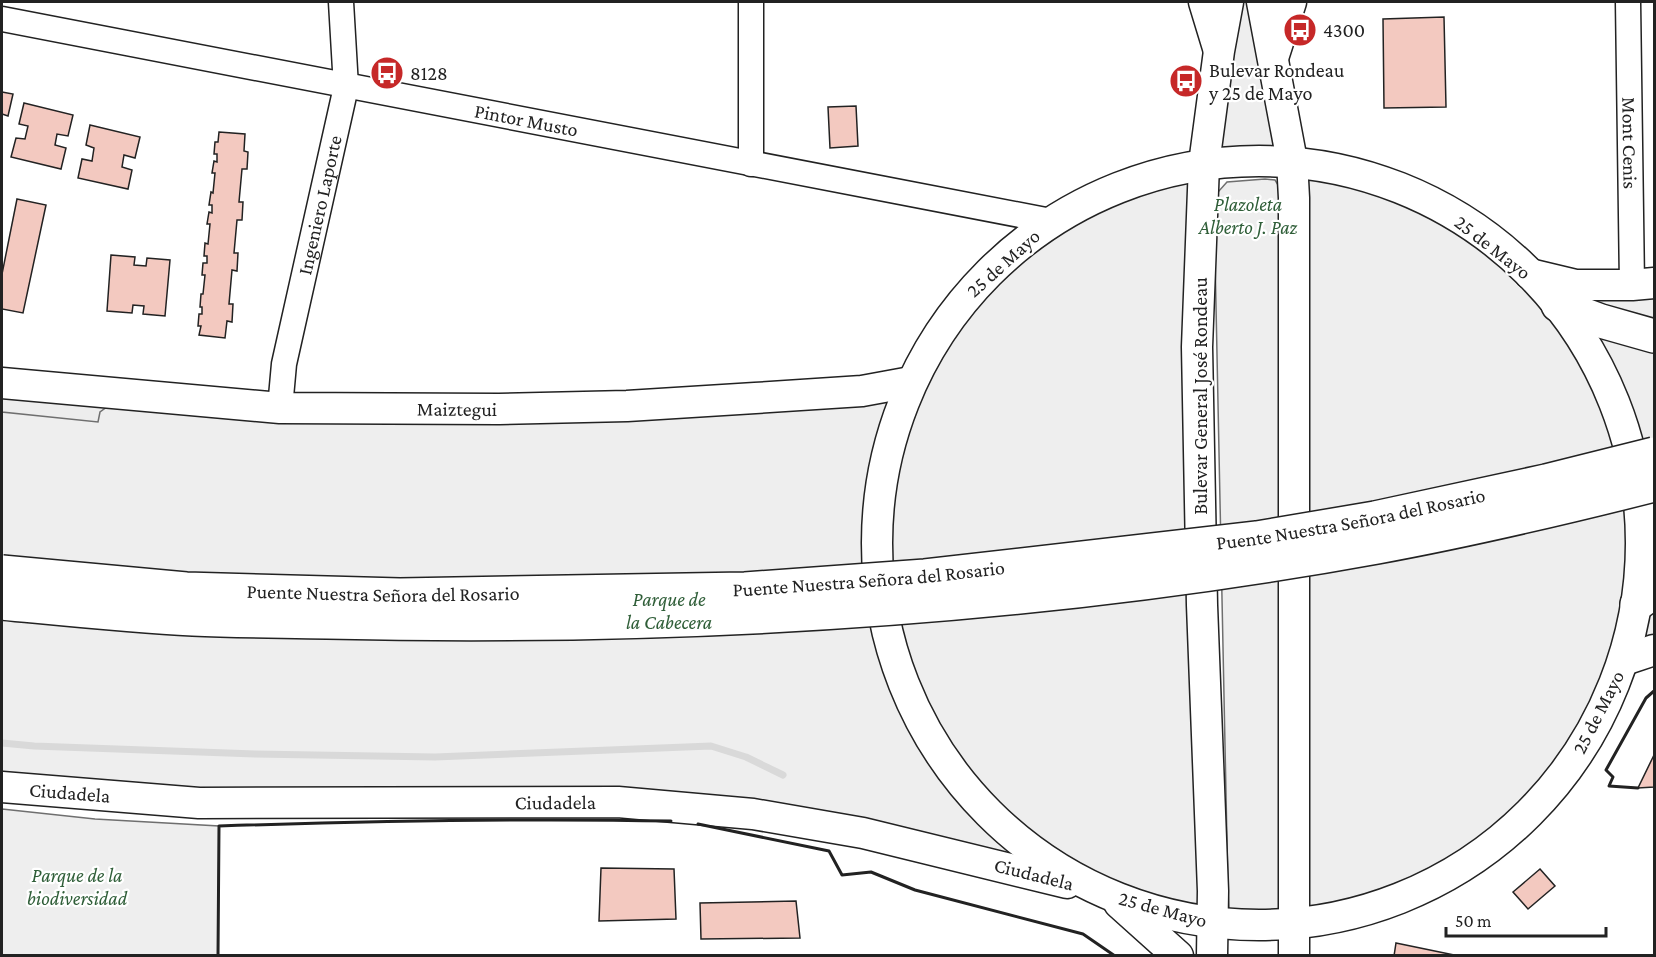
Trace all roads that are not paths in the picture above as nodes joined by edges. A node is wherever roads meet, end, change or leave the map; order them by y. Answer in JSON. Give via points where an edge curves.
{"nodes":[{"id":1,"x":342,"y":2,"type":"edge"},
{"id":2,"x":751,"y":2,"type":"edge"},
{"id":3,"x":1204,"y":2,"type":"edge"},
{"id":4,"x":1228,"y":2,"type":"edge"},
{"id":5,"x":1262,"y":2,"type":"edge"},
{"id":6,"x":1291,"y":2,"type":"edge"},
{"id":7,"x":1628,"y":2,"type":"edge"},
{"id":8,"x":2,"y":19,"type":"edge"},
{"id":9,"x":1219,"y":51,"type":"junction"},
{"id":10,"x":1273,"y":58,"type":"junction"},
{"id":11,"x":346,"y":87,"type":"junction"},
{"id":12,"x":1292,"y":161,"type":"junction"},
{"id":13,"x":751,"y":164,"type":"junction"},
{"id":14,"x":1204,"y":164,"type":"junction"},
{"id":15,"x":1051,"y":222,"type":"junction"},
{"id":16,"x":1530,"y":274,"type":"junction"},
{"id":17,"x":1643,"y":284,"type":"edge"},
{"id":18,"x":1558,"y":305,"type":"junction"},
{"id":19,"x":1654,"y":336,"type":"edge"},
{"id":20,"x":911,"y":382,"type":"junction"},
{"id":21,"x":2,"y":383,"type":"edge"},
{"id":22,"x":280,"y":408,"type":"junction"},
{"id":23,"x":1654,"y":454,"type":"edge"},
{"id":24,"x":1654,"y":485,"type":"edge"},
{"id":25,"x":2,"y":572,"type":"edge"},
{"id":26,"x":1646,"y":598,"type":"edge"},
{"id":27,"x":2,"y":603,"type":"edge"},
{"id":28,"x":1654,"y":650,"type":"edge"},
{"id":29,"x":1624,"y":660,"type":"junction"},
{"id":30,"x":2,"y":787,"type":"edge"},
{"id":31,"x":1106,"y":894,"type":"junction"},
{"id":32,"x":1212,"y":922,"type":"junction"},
{"id":33,"x":1294,"y":924,"type":"junction"},
{"id":34,"x":1178,"y":956,"type":"edge"},
{"id":35,"x":1212,"y":956,"type":"edge"},
{"id":36,"x":1294,"y":956,"type":"edge"}],
"edges":[{"from":1,"to":11,"type":"street","name":"Ingeniero Laporte"},
{"from":2,"to":13,"type":"street"},
{"from":3,"to":9,"type":"main road","name":"Bulevar General José Rondeau"},
{"from":4,"to":9,"type":"main road","name":"Bulevar General José Rondeau"},
{"from":5,"to":10,"type":"main road"},
{"from":6,"to":10,"type":"main road"},
{"from":7,"to":17,"type":"street","name":"Mont Cenis"},
{"from":8,"to":11,"type":"street","name":"Pintor Musto"},
{"from":9,"to":14,"type":"main road","name":"Bulevar General José Rondeau"},
{"from":10,"to":12,"type":"main road"},
{"from":11,"to":13,"type":"street","name":"Pintor Musto"},
{"from":11,"to":22,"type":"street","name":"Ingeniero Laporte","via":[[284,364]]},
{"from":12,"to":14,"type":"main road","name":"25 de Mayo"},
{"from":12,"to":16,"type":"main road","name":"25 de Mayo","via":[[1318,161],[1355,169],[1414,191],[1478,230]]},
{"from":12,"to":33,"type":"main road"},
{"from":13,"to":15,"type":"street","name":"Pintor Musto"},
{"from":14,"to":15,"type":"main road","name":"25 de Mayo","via":[[1157,174],[1101,195]]},
{"from":14,"to":32,"type":"main road","name":"Bulevar General José Rondeau","via":[[1197,346]]},
{"from":15,"to":20,"type":"main road","name":"25 de Mayo","via":[[1007,254],[962,300],[926,351]]},
{"from":16,"to":17,"type":"main road","via":[[1576,285]]},
{"from":16,"to":18,"type":"main road","name":"25 de Mayo"},
{"from":18,"to":19,"type":"highway"},
{"from":18,"to":26,"type":"main road","name":"25 de Mayo","via":[[1593,358],[1620,416],[1636,477]]},
{"from":20,"to":22,"type":"main road","name":"Maiztegui","via":[[862,391],[627,406]]},
{"from":20,"to":31,"type":"main road","name":"25 de Mayo","via":[[886,456],[877,510],[875,561],[882,617],[901,681],[927,736],[987,812],[1017,840],[1059,869]]},
{"from":21,"to":22,"type":"main road","name":"Maiztegui"},
{"from":23,"to":25,"type":"highway","name":"Puente Nuestra Señora del Rosario","bridge":true,"via":[[1546,482],[1257,538],[925,576],[745,589],[400,595],[186,589]]},
{"from":24,"to":27,"type":"highway","name":"Puente Nuestra Señora del Rosario","bridge":true,"via":[[1378,547],[1254,567],[931,605],[755,618],[405,624],[192,619]]},
{"from":26,"to":29,"type":"main road","name":"25 de Mayo"},
{"from":28,"to":29,"type":"main road"},
{"from":29,"to":33,"type":"main road","name":"25 de Mayo","via":[[1589,738],[1551,791],[1512,830],[1461,868],[1410,895],[1353,914]]},
{"from":30,"to":31,"type":"main road","name":"Ciudadela","via":[[199,803],[618,802],[753,814],[862,833]]},
{"from":31,"to":32,"type":"main road","name":"25 de Mayo"},
{"from":31,"to":34,"type":"main road"},
{"from":32,"to":33,"type":"main road","name":"25 de Mayo"},
{"from":32,"to":35,"type":"main road","name":"Bulevar General José Rondeau"},
{"from":33,"to":36,"type":"main road"}]}
